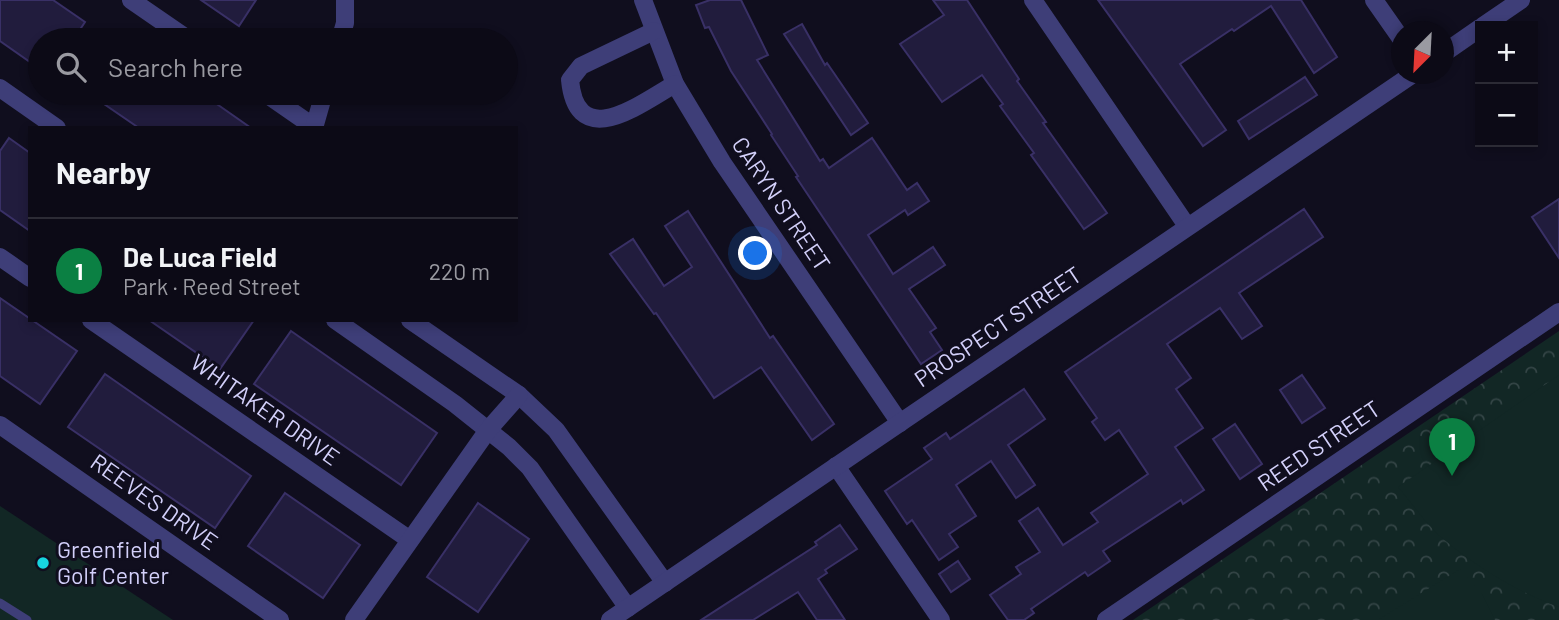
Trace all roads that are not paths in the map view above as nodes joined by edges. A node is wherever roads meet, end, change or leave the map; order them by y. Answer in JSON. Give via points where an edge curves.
{"nodes":[{"id":1,"x":131,"y":0,"type":"edge"},
{"id":2,"x":345,"y":0,"type":"edge"},
{"id":3,"x":643,"y":0,"type":"edge"},
{"id":4,"x":1033,"y":0,"type":"edge"},
{"id":5,"x":1374,"y":0,"type":"edge"},
{"id":6,"x":1521,"y":0,"type":"edge"},
{"id":7,"x":1490,"y":21,"type":"edge"},
{"id":8,"x":1391,"y":24,"type":"edge"},
{"id":9,"x":172,"y":28,"type":"edge"},
{"id":10,"x":344,"y":28,"type":"edge"},
{"id":11,"x":654,"y":31,"type":"junction"},
{"id":12,"x":1475,"y":31,"type":"edge"},
{"id":13,"x":1454,"y":46,"type":"edge"},
{"id":14,"x":675,"y":84,"type":"junction"},
{"id":15,"x":1398,"y":84,"type":"edge"},
{"id":16,"x":0,"y":88,"type":"edge"},
{"id":17,"x":282,"y":105,"type":"edge"},
{"id":18,"x":320,"y":105,"type":"edge"},
{"id":19,"x":54,"y":126,"type":"edge"},
{"id":20,"x":313,"y":126,"type":"edge"},
{"id":21,"x":314,"y":126,"type":"edge"},
{"id":22,"x":1187,"y":226,"type":"junction"},
{"id":23,"x":0,"y":257,"type":"edge"},
{"id":24,"x":28,"y":277,"type":"edge"},
{"id":25,"x":1559,"y":312,"type":"edge"},
{"id":26,"x":94,"y":322,"type":"edge"},
{"id":27,"x":338,"y":322,"type":"edge"},
{"id":28,"x":413,"y":322,"type":"edge"},
{"id":29,"x":519,"y":395,"type":"junction"},
{"id":30,"x":900,"y":424,"type":"junction"},
{"id":31,"x":0,"y":425,"type":"edge"},
{"id":32,"x":488,"y":430,"type":"junction"},
{"id":33,"x":836,"y":466,"type":"junction"},
{"id":34,"x":410,"y":540,"type":"junction"},
{"id":35,"x":665,"y":583,"type":"junction"},
{"id":36,"x":0,"y":603,"type":"edge"},
{"id":37,"x":628,"y":608,"type":"junction"},
{"id":38,"x":27,"y":620,"type":"edge"},
{"id":39,"x":280,"y":620,"type":"edge"},
{"id":40,"x":354,"y":620,"type":"edge"},
{"id":41,"x":610,"y":620,"type":"edge"},
{"id":42,"x":941,"y":620,"type":"edge"},
{"id":43,"x":1106,"y":620,"type":"edge"}],
"edges":[{"from":1,"to":9,"type":"street"},
{"from":2,"to":10,"type":"street"},
{"from":3,"to":11,"type":"street","name":"CARYN STREET"},
{"from":4,"to":22,"type":"street"},
{"from":5,"to":8,"type":"street"},
{"from":6,"to":7,"type":"street"},
{"from":11,"to":14,"type":"street","name":"CARYN STREET"},
{"from":11,"to":14,"type":"street","via":[[581,66],[570,80],[572,98],[582,114],[602,120],[619,117]]},
{"from":12,"to":13,"type":"street"},
{"from":14,"to":30,"type":"street","name":"CARYN STREET","via":[[722,162]]},
{"from":15,"to":22,"type":"street","name":"PROSPECT STREET"},
{"from":16,"to":19,"type":"street"},
{"from":17,"to":20,"type":"street"},
{"from":18,"to":21,"type":"street"},
{"from":22,"to":30,"type":"street","name":"PROSPECT STREET"},
{"from":23,"to":24,"type":"street"},
{"from":25,"to":43,"type":"street","name":"REED STREET"},
{"from":26,"to":34,"type":"street","name":"WHITAKER DRIVE"},
{"from":27,"to":32,"type":"street"},
{"from":28,"to":29,"type":"street"},
{"from":29,"to":32,"type":"street"},
{"from":29,"to":35,"type":"street","via":[[556,430]]},
{"from":30,"to":33,"type":"street","name":"PROSPECT STREET"},
{"from":31,"to":39,"type":"street","name":"REEVES DRIVE"},
{"from":32,"to":34,"type":"street"},
{"from":32,"to":37,"type":"street","via":[[530,468]]},
{"from":33,"to":35,"type":"street","name":"PROSPECT STREET"},
{"from":33,"to":42,"type":"street"},
{"from":34,"to":40,"type":"street"},
{"from":35,"to":37,"type":"street","name":"PROSPECT STREET"},
{"from":36,"to":38,"type":"lane"},
{"from":37,"to":41,"type":"street","name":"PROSPECT STREET"}]}
